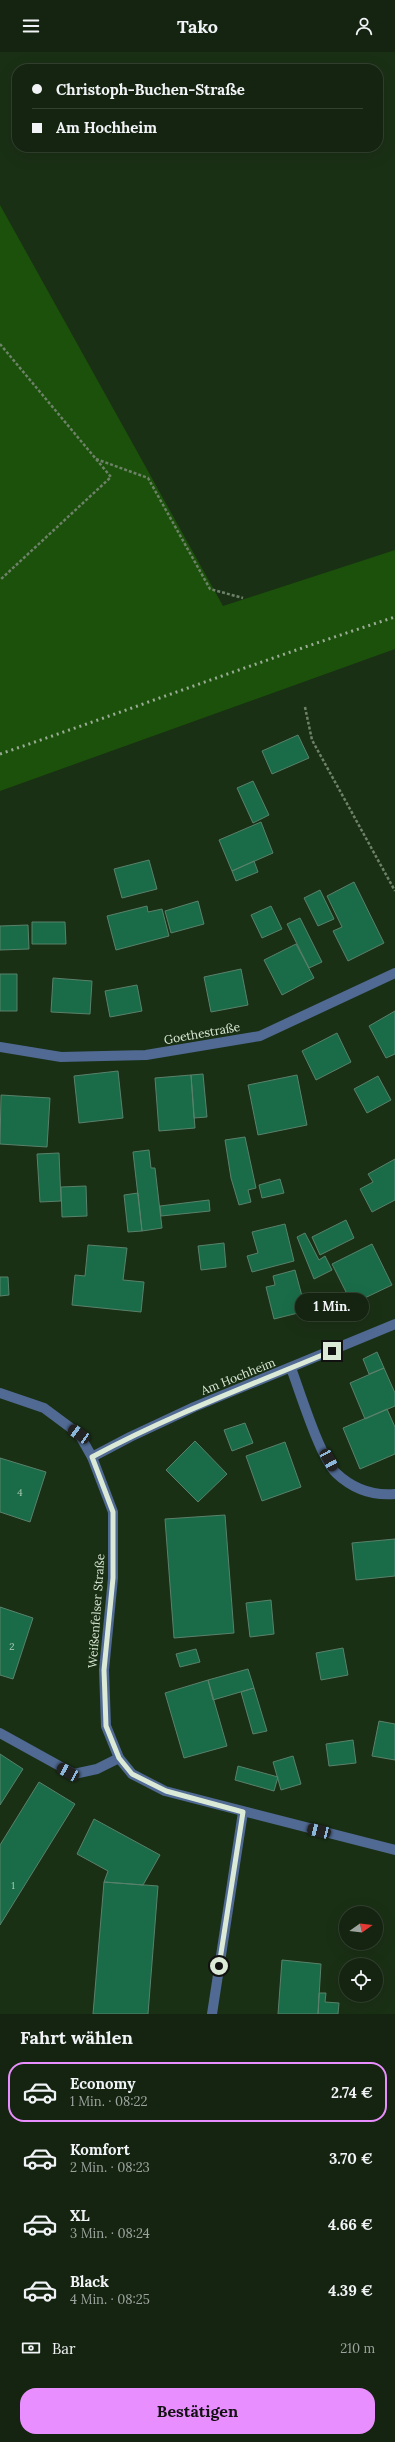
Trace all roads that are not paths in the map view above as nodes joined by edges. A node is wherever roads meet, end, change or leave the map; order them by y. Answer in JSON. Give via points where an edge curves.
{"nodes":[{"id":1,"x":395,"y":973,"type":"edge"},
{"id":2,"x":0,"y":1047,"type":"edge"},
{"id":3,"x":395,"y":1324,"type":"edge"},
{"id":4,"x":291,"y":1368,"type":"junction"},
{"id":5,"x":0,"y":1393,"type":"edge"},
{"id":6,"x":92,"y":1457,"type":"junction"},
{"id":7,"x":395,"y":1494,"type":"edge"},
{"id":8,"x":0,"y":1733,"type":"edge"},
{"id":9,"x":119,"y":1758,"type":"junction"},
{"id":10,"x":243,"y":1812,"type":"junction"},
{"id":11,"x":395,"y":1850,"type":"edge"},
{"id":12,"x":212,"y":2014,"type":"edge"}],
"edges":[{"from":1,"to":2,"type":"street","name":"Goethestraße","via":[[260,1036],[146,1055],[61,1057]]},
{"from":3,"to":4,"type":"street","name":"Am Hochheim"},
{"from":4,"to":6,"type":"street","name":"Am Hochheim","via":[[194,1407]]},
{"from":4,"to":7,"type":"street","via":[[322,1448],[336,1472],[355,1488],[378,1495]]},
{"from":5,"to":6,"type":"street","name":"Weißenfelser Straße","via":[[44,1408],[79,1434]]},
{"from":6,"to":9,"type":"street","name":"Weißenfelser Straße","via":[[113,1512],[113,1578],[104,1670],[106,1726]]},
{"from":8,"to":9,"type":"street","via":[[74,1774],[97,1769]]},
{"from":9,"to":10,"type":"street","name":"Weißenfelser Straße","via":[[132,1774],[166,1791]]},
{"from":10,"to":11,"type":"street","name":"Weißenfelser Straße"},
{"from":10,"to":12,"type":"street"}]}
